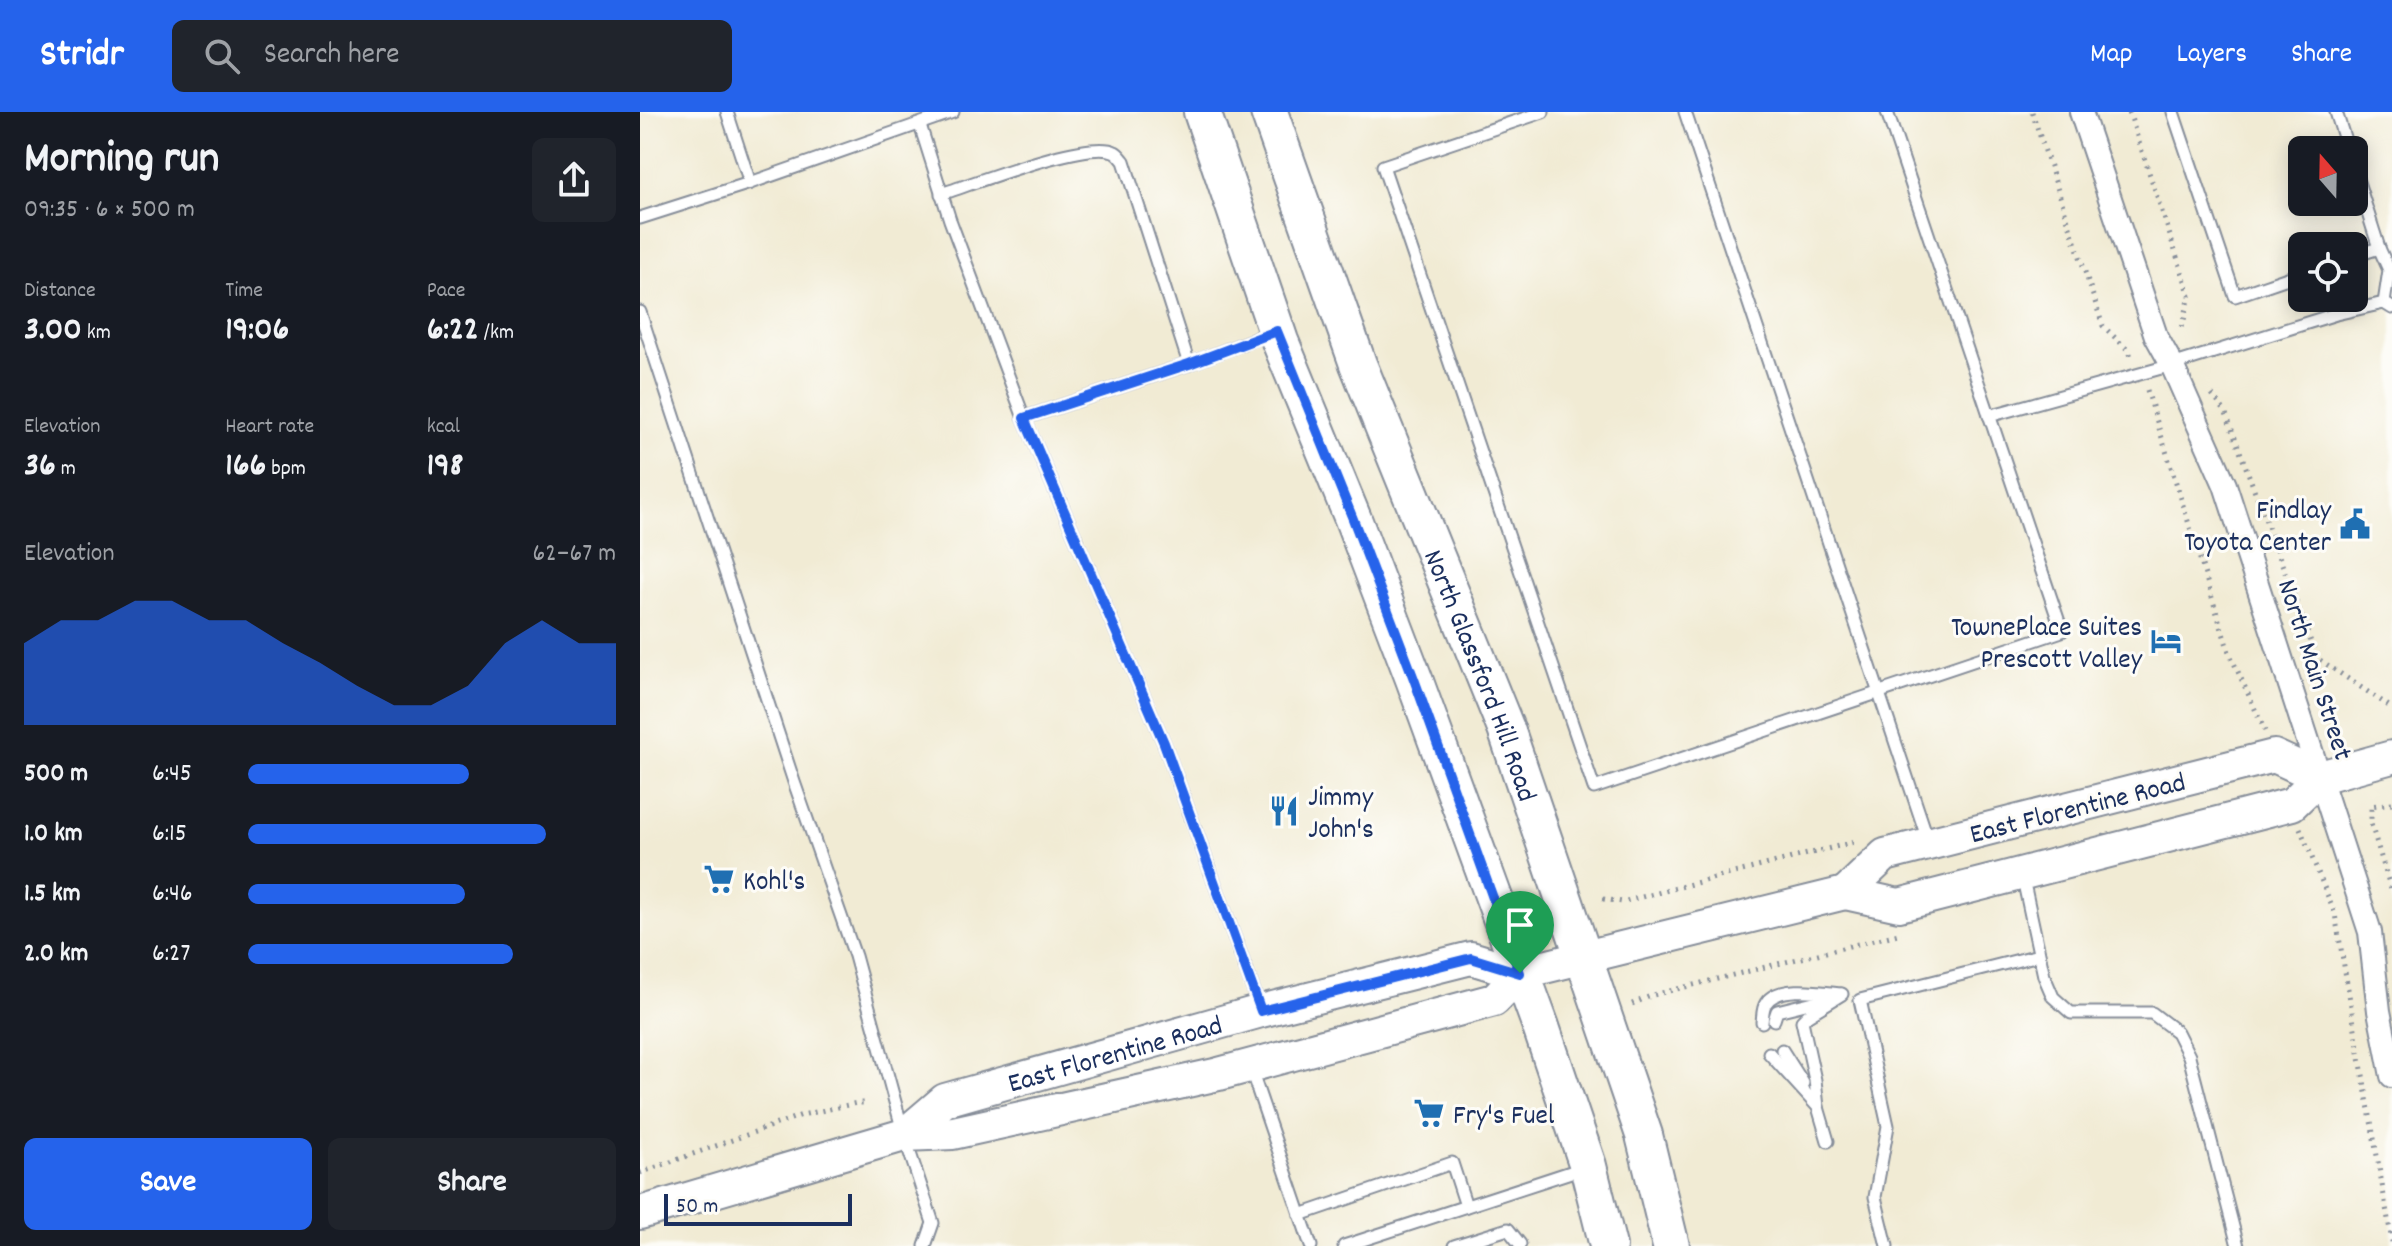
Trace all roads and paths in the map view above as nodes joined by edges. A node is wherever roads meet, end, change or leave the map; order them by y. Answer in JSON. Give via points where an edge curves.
{"nodes":[{"id":1,"x":727,"y":112,"type":"edge"},
{"id":2,"x":953,"y":112,"type":"edge"},
{"id":3,"x":1202,"y":112,"type":"edge"},
{"id":4,"x":1269,"y":112,"type":"edge"},
{"id":5,"x":1543,"y":112,"type":"edge"},
{"id":6,"x":1685,"y":112,"type":"edge"},
{"id":7,"x":1887,"y":112,"type":"edge"},
{"id":8,"x":2032,"y":112,"type":"edge"},
{"id":9,"x":2081,"y":112,"type":"edge"},
{"id":10,"x":2129,"y":112,"type":"edge"},
{"id":11,"x":2173,"y":112,"type":"edge"},
{"id":12,"x":2336,"y":112,"type":"edge"},
{"id":13,"x":920,"y":125,"type":"junction"},
{"id":14,"x":2344,"y":136,"type":"edge"},
{"id":15,"x":750,"y":183,"type":"junction"},
{"id":16,"x":941,"y":194,"type":"junction"},
{"id":17,"x":2368,"y":213,"type":"edge"},
{"id":18,"x":640,"y":218,"type":"edge"},
{"id":19,"x":2379,"y":248,"type":"junction"},
{"id":20,"x":2368,"y":252,"type":"edge"},
{"id":21,"x":2288,"y":278,"type":"edge"},
{"id":22,"x":2388,"y":305,"type":"edge"},
{"id":23,"x":640,"y":312,"type":"edge"},
{"id":24,"x":1277,"y":331,"type":"junction"},
{"id":25,"x":2174,"y":337,"type":"dead end"},
{"id":26,"x":2133,"y":360,"type":"dead end"},
{"id":27,"x":1189,"y":364,"type":"junction"},
{"id":28,"x":2172,"y":365,"type":"junction"},
{"id":29,"x":2147,"y":389,"type":"dead end"},
{"id":30,"x":2208,"y":389,"type":"dead end"},
{"id":31,"x":1989,"y":416,"type":"junction"},
{"id":32,"x":1024,"y":418,"type":"junction"},
{"id":33,"x":1879,"y":692,"type":"junction"},
{"id":34,"x":2392,"y":708,"type":"edge"},
{"id":35,"x":2266,"y":734,"type":"dead end"},
{"id":36,"x":2392,"y":757,"type":"edge"},
{"id":37,"x":2320,"y":777,"type":"junction"},
{"id":38,"x":2392,"y":803,"type":"edge"},
{"id":39,"x":2300,"y":826,"type":"dead end"},
{"id":40,"x":1929,"y":844,"type":"junction"},
{"id":41,"x":2022,"y":874,"type":"junction"},
{"id":42,"x":1845,"y":893,"type":"junction"},
{"id":43,"x":2392,"y":893,"type":"edge"},
{"id":44,"x":2039,"y":955,"type":"junction"},
{"id":45,"x":1582,"y":958,"type":"junction"},
{"id":46,"x":1520,"y":973,"type":"junction"},
{"id":47,"x":1842,"y":994,"type":"junction"},
{"id":48,"x":1860,"y":1000,"type":"junction"},
{"id":49,"x":1261,"y":1011,"type":"junction"},
{"id":50,"x":1768,"y":1021,"type":"dead end"},
{"id":51,"x":1782,"y":1050,"type":"dead end"},
{"id":52,"x":1769,"y":1053,"type":"dead end"},
{"id":53,"x":1249,"y":1066,"type":"junction"},
{"id":54,"x":2392,"y":1076,"type":"edge"},
{"id":55,"x":867,"y":1103,"type":"dead end"},
{"id":56,"x":1818,"y":1107,"type":"junction"},
{"id":57,"x":904,"y":1135,"type":"junction"},
{"id":58,"x":1828,"y":1141,"type":"dead end"},
{"id":59,"x":1588,"y":1166,"type":"junction"},
{"id":60,"x":640,"y":1173,"type":"edge"},
{"id":61,"x":1466,"y":1206,"type":"junction"},
{"id":62,"x":640,"y":1213,"type":"edge"},
{"id":63,"x":1300,"y":1215,"type":"junction"},
{"id":64,"x":2392,"y":1242,"type":"edge"},
{"id":65,"x":1520,"y":1244,"type":"dead end"},
{"id":66,"x":925,"y":1246,"type":"edge"},
{"id":67,"x":1311,"y":1246,"type":"edge"},
{"id":68,"x":1344,"y":1246,"type":"edge"},
{"id":69,"x":1454,"y":1246,"type":"edge"},
{"id":70,"x":1608,"y":1246,"type":"edge"},
{"id":71,"x":1671,"y":1246,"type":"edge"},
{"id":72,"x":1887,"y":1246,"type":"edge"},
{"id":73,"x":2238,"y":1246,"type":"edge"}],
"edges":[{"from":1,"to":15,"type":"lane"},
{"from":2,"to":13,"type":"lane"},
{"from":3,"to":24,"type":"main road"},
{"from":4,"to":45,"type":"main road","name":"North Glassford Hill Road","via":[[1358,364],[1506,729]]},
{"from":5,"to":33,"type":"lane","via":[[1383,166],[1594,788]]},
{"from":6,"to":33,"type":"lane"},
{"from":7,"to":31,"type":"lane"},
{"from":8,"to":26,"type":"path","via":[[2103,326]]},
{"from":9,"to":28,"type":"street","name":"North Main Street","via":[[2156,336]]},
{"from":10,"to":25,"type":"path","via":[[2190,296],[2180,335]]},
{"from":11,"to":21,"type":"lane","via":[[2235,296]]},
{"from":12,"to":14,"type":"lane"},
{"from":13,"to":15,"type":"lane"},
{"from":13,"to":16,"type":"lane"},
{"from":15,"to":18,"type":"lane"},
{"from":16,"to":27,"type":"lane","via":[[1067,153],[1115,152],[1124,161]]},
{"from":16,"to":32,"type":"lane"},
{"from":17,"to":19,"type":"lane"},
{"from":19,"to":20,"type":"lane"},
{"from":19,"to":22,"type":"lane","via":[[2389,270]]},
{"from":22,"to":28,"type":"lane","via":[[2336,314]]},
{"from":23,"to":57,"type":"lane","via":[[855,956]]},
{"from":24,"to":27,"type":"lane"},
{"from":24,"to":46,"type":"main road","via":[[1409,664]]},
{"from":27,"to":32,"type":"lane"},
{"from":28,"to":31,"type":"lane"},
{"from":28,"to":37,"type":"street","name":"North Main Street","via":[[2225,485]]},
{"from":29,"to":35,"type":"path","via":[[2229,652]]},
{"from":30,"to":34,"type":"path","via":[[2225,411],[2317,658]]},
{"from":31,"to":33,"type":"lane","via":[[2062,631]]},
{"from":32,"to":49,"type":"lane","via":[[1164,743]]},
{"from":33,"to":40,"type":"lane"},
{"from":36,"to":37,"type":"street","name":"East Florentine Road"},
{"from":37,"to":40,"type":"street","name":"East Florentine Road","via":[[2274,756]]},
{"from":37,"to":41,"type":"street","name":"East Florentine Road","via":[[2292,804]]},
{"from":37,"to":54,"type":"street","name":"North Main Street","via":[[2370,932]]},
{"from":38,"to":43,"type":"path","via":[[2371,806],[2371,824]]},
{"from":39,"to":64,"type":"path","via":[[2335,914]]},
{"from":40,"to":42,"type":"street","name":"East Florentine Road","via":[[1885,855]]},
{"from":41,"to":42,"type":"street","name":"East Florentine Road","via":[[1899,905]]},
{"from":41,"to":44,"type":"lane"},
{"from":42,"to":45,"type":"street","name":"East Florentine Road"},
{"from":44,"to":48,"type":"lane"},
{"from":44,"to":73,"type":"lane","via":[[2053,997],[2071,1013],[2152,1013],[2177,1032],[2189,1056]]},
{"from":45,"to":46,"type":"street","name":"East Florentine Road"},
{"from":45,"to":71,"type":"main road","name":"North Glassford Hill Road","via":[[1644,1135]]},
{"from":46,"to":49,"type":"street","name":"East Florentine Road","via":[[1471,958]]},
{"from":46,"to":53,"type":"street","name":"East Florentine Road","via":[[1494,1000]]},
{"from":46,"to":59,"type":"main road"},
{"from":47,"to":48,"type":"lane"},
{"from":47,"to":50,"type":"lane","via":[[1777,1011]]},
{"from":47,"to":56,"type":"lane","via":[[1802,1021]]},
{"from":48,"to":72,"type":"lane","via":[[1888,1126],[1875,1197]]},
{"from":49,"to":57,"type":"street","name":"East Florentine Road","via":[[945,1100]]},
{"from":51,"to":56,"type":"lane"},
{"from":52,"to":56,"type":"lane"},
{"from":53,"to":57,"type":"street","name":"East Florentine Road","via":[[953,1133]]},
{"from":53,"to":63,"type":"lane"},
{"from":55,"to":60,"type":"path","via":[[802,1115]]},
{"from":56,"to":58,"type":"lane"},
{"from":57,"to":62,"type":"street","name":"East Florentine Road"},
{"from":57,"to":66,"type":"lane","via":[[933,1223]]},
{"from":59,"to":61,"type":"lane"},
{"from":59,"to":70,"type":"main road"},
{"from":61,"to":63,"type":"lane","via":[[1452,1163]]},
{"from":61,"to":68,"type":"lane"},
{"from":63,"to":67,"type":"lane"},
{"from":65,"to":69,"type":"lane","via":[[1508,1229]]}]}
